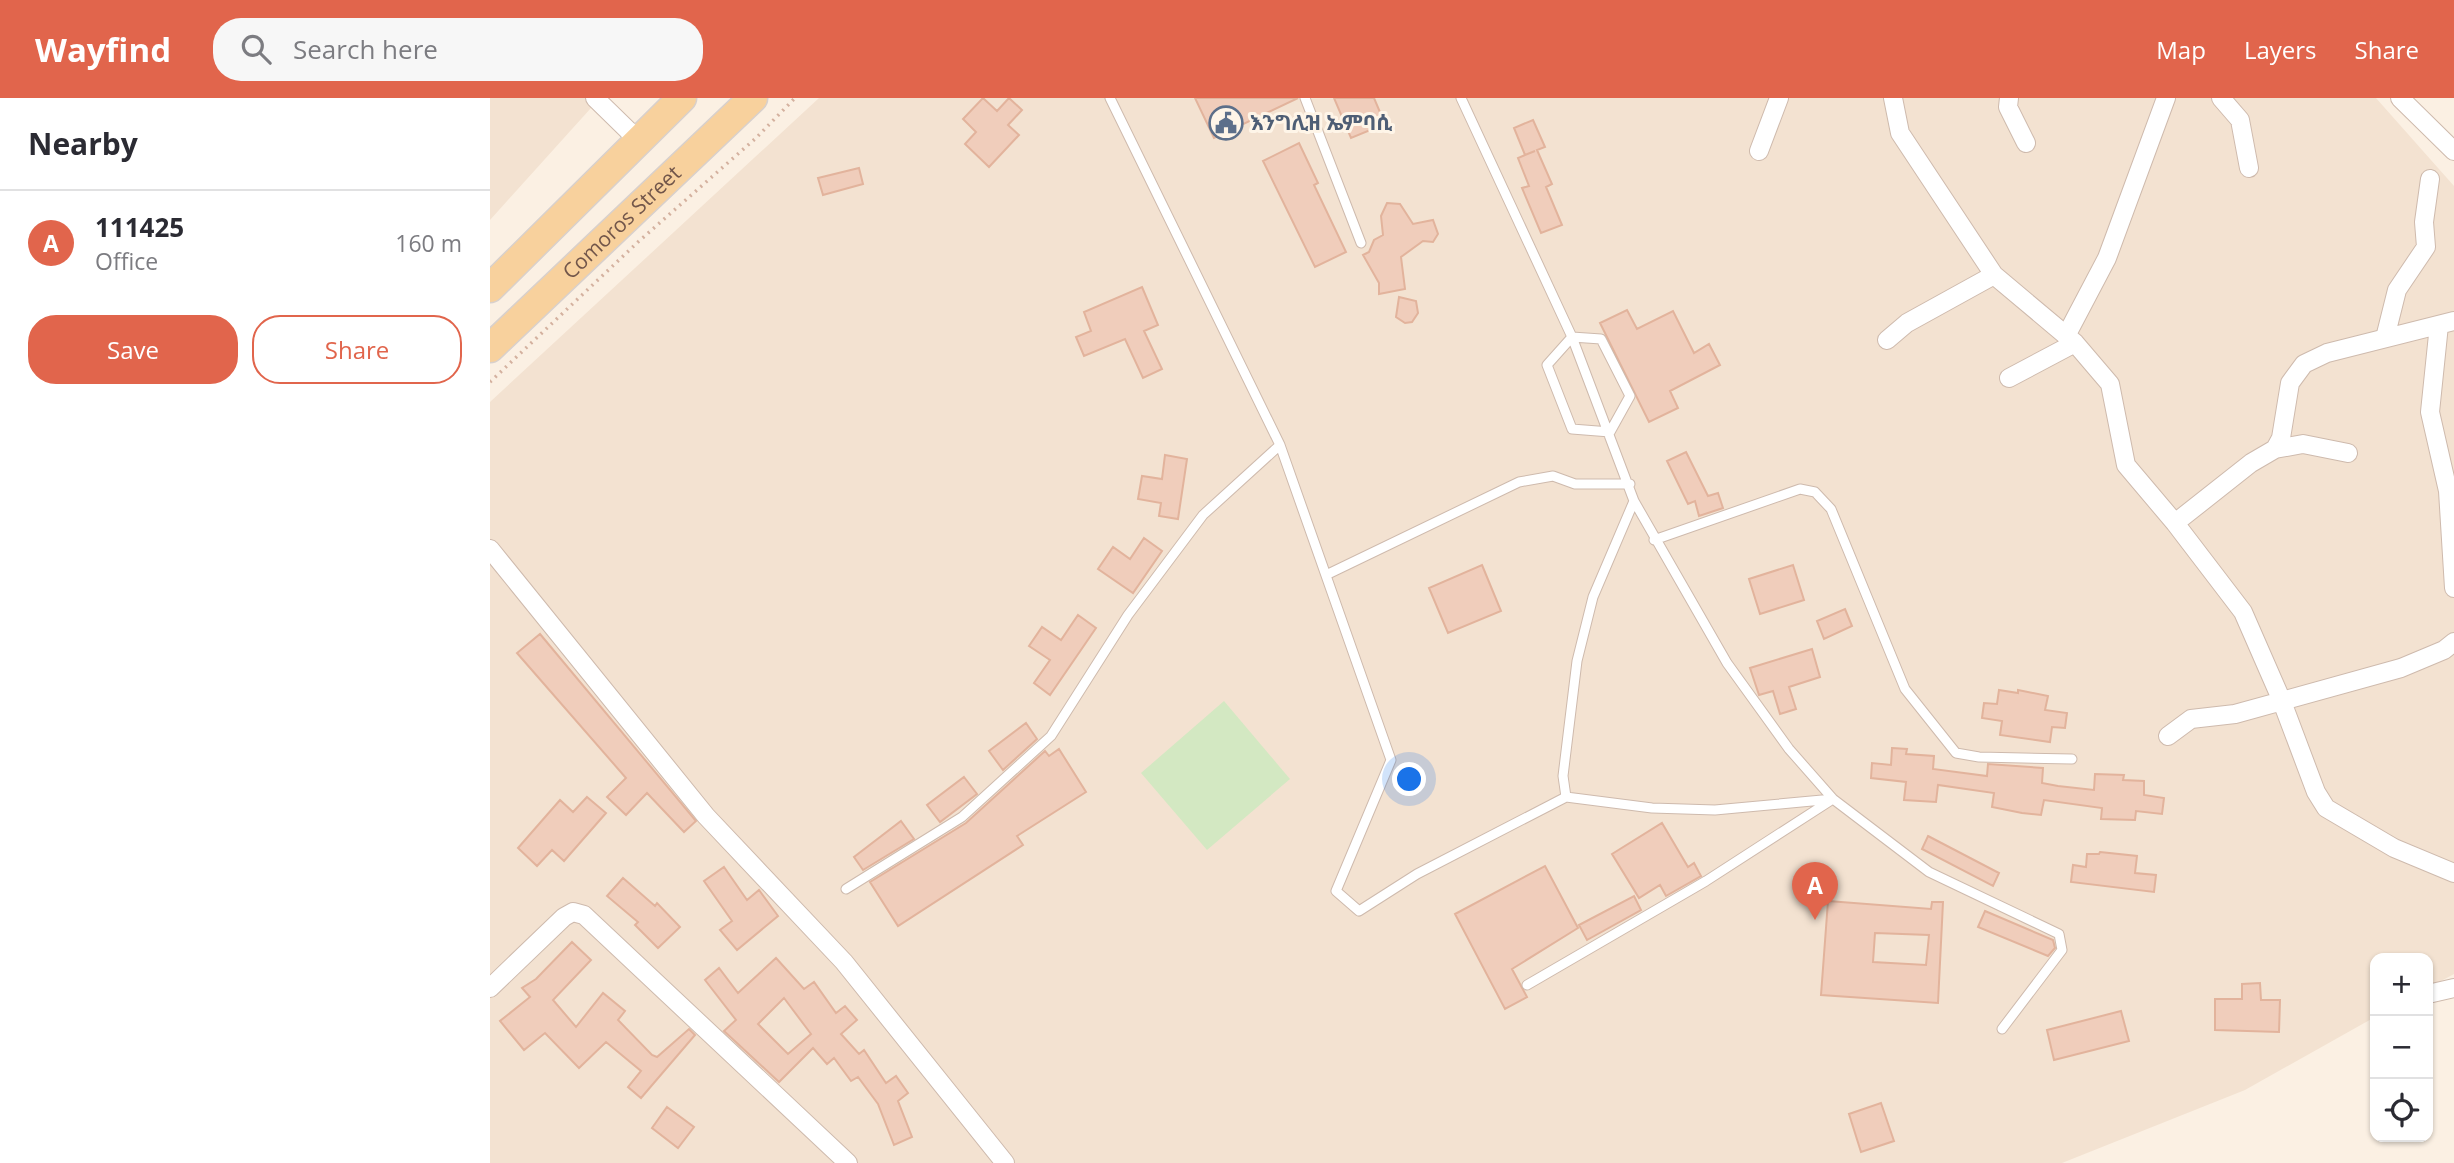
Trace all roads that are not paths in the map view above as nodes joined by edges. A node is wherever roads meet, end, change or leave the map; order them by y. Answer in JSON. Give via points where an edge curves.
{"nodes":[{"id":1,"x":595,"y":98,"type":"edge"},
{"id":2,"x":682,"y":98,"type":"edge"},
{"id":3,"x":753,"y":98,"type":"edge"},
{"id":4,"x":1110,"y":98,"type":"edge"},
{"id":5,"x":1305,"y":98,"type":"edge"},
{"id":6,"x":1461,"y":98,"type":"edge"},
{"id":7,"x":1779,"y":98,"type":"edge"},
{"id":8,"x":1893,"y":98,"type":"edge"},
{"id":9,"x":2009,"y":98,"type":"edge"},
{"id":10,"x":2166,"y":98,"type":"edge"},
{"id":11,"x":2221,"y":98,"type":"edge"},
{"id":12,"x":2400,"y":98,"type":"edge"},
{"id":13,"x":639,"y":141,"type":"junction"},
{"id":14,"x":2026,"y":143,"type":"dead end"},
{"id":15,"x":1759,"y":151,"type":"dead end"},
{"id":16,"x":2454,"y":151,"type":"edge"},
{"id":17,"x":2249,"y":168,"type":"dead end"},
{"id":18,"x":2430,"y":179,"type":"dead end"},
{"id":19,"x":1361,"y":243,"type":"dead end"},
{"id":20,"x":1994,"y":275,"type":"junction"},
{"id":21,"x":490,"y":288,"type":"edge"},
{"id":22,"x":2446,"y":323,"type":"edge"},
{"id":23,"x":1572,"y":337,"type":"junction"},
{"id":24,"x":2385,"y":338,"type":"junction"},
{"id":25,"x":2070,"y":339,"type":"junction"},
{"id":26,"x":1887,"y":340,"type":"dead end"},
{"id":27,"x":490,"y":348,"type":"edge"},
{"id":28,"x":2009,"y":378,"type":"dead end"},
{"id":29,"x":1610,"y":432,"type":"junction"},
{"id":30,"x":1280,"y":444,"type":"junction"},
{"id":31,"x":2275,"y":449,"type":"junction"},
{"id":32,"x":2348,"y":453,"type":"dead end"},
{"id":33,"x":1630,"y":484,"type":"junction"},
{"id":34,"x":1634,"y":501,"type":"junction"},
{"id":35,"x":2175,"y":523,"type":"junction"},
{"id":36,"x":1654,"y":540,"type":"junction"},
{"id":37,"x":490,"y":549,"type":"edge"},
{"id":38,"x":1326,"y":575,"type":"junction"},
{"id":39,"x":2453,"y":579,"type":"edge"},
{"id":40,"x":2454,"y":642,"type":"edge"},
{"id":41,"x":2281,"y":699,"type":"junction"},
{"id":42,"x":2168,"y":736,"type":"dead end"},
{"id":43,"x":2072,"y":759,"type":"dead end"},
{"id":44,"x":1566,"y":797,"type":"junction"},
{"id":45,"x":1833,"y":799,"type":"junction"},
{"id":46,"x":2454,"y":873,"type":"edge"},
{"id":47,"x":846,"y":889,"type":"dead end"},
{"id":48,"x":1527,"y":985,"type":"dead end"},
{"id":49,"x":490,"y":988,"type":"edge"},
{"id":50,"x":2454,"y":988,"type":"edge"},
{"id":51,"x":2433,"y":993,"type":"edge"},
{"id":52,"x":2002,"y":1029,"type":"dead end"},
{"id":53,"x":848,"y":1163,"type":"edge"},
{"id":54,"x":1005,"y":1163,"type":"edge"}],
"edges":[{"from":1,"to":13,"type":"street"},
{"from":2,"to":13,"type":"main road"},
{"from":3,"to":27,"type":"main road","name":"Comoros Street"},
{"from":4,"to":30,"type":"lane"},
{"from":5,"to":19,"type":"lane"},
{"from":6,"to":23,"type":"lane"},
{"from":7,"to":15,"type":"street"},
{"from":8,"to":20,"type":"street","via":[[1900,133]]},
{"from":9,"to":14,"type":"street","via":[[2008,107]]},
{"from":10,"to":25,"type":"street","via":[[2107,258]]},
{"from":11,"to":17,"type":"street","via":[[2240,120]]},
{"from":12,"to":16,"type":"street"},
{"from":13,"to":21,"type":"main road"},
{"from":18,"to":24,"type":"street","via":[[2424,222],[2427,242],[2397,289]]},
{"from":20,"to":25,"type":"street"},
{"from":20,"to":26,"type":"street","via":[[1908,323]]},
{"from":22,"to":24,"type":"street"},
{"from":22,"to":39,"type":"street","via":[[2430,412],[2448,491]]},
{"from":23,"to":29,"type":"lane"},
{"from":23,"to":29,"type":"lane","via":[[1601,339],[1630,396]]},
{"from":23,"to":29,"type":"lane","via":[[1546,365],[1572,429]]},
{"from":24,"to":31,"type":"street","via":[[2327,352],[2304,364],[2290,383]]},
{"from":25,"to":28,"type":"street"},
{"from":25,"to":35,"type":"street","via":[[2110,384],[2126,465]]},
{"from":29,"to":33,"type":"lane"},
{"from":30,"to":38,"type":"lane"},
{"from":30,"to":47,"type":"lane","via":[[1203,515],[1128,615],[1051,736],[961,817]]},
{"from":31,"to":32,"type":"street","via":[[2303,444]]},
{"from":31,"to":35,"type":"street"},
{"from":33,"to":34,"type":"lane"},
{"from":33,"to":38,"type":"lane","via":[[1575,484],[1553,476],[1518,482]]},
{"from":34,"to":36,"type":"lane"},
{"from":34,"to":44,"type":"lane","via":[[1593,597],[1577,661],[1563,776]]},
{"from":35,"to":41,"type":"street","via":[[2242,612]]},
{"from":36,"to":43,"type":"lane","via":[[1800,489],[1815,492],[1831,509],[1905,689],[1950,747],[1956,753],[1979,757]]},
{"from":36,"to":45,"type":"lane","via":[[1727,663],[1789,749]]},
{"from":37,"to":54,"type":"street","via":[[706,816],[844,962]]},
{"from":38,"to":44,"type":"lane","via":[[1391,760],[1336,891],[1359,912],[1417,874]]},
{"from":40,"to":41,"type":"street","via":[[2401,668]]},
{"from":41,"to":42,"type":"street","via":[[2235,714],[2190,719]]},
{"from":41,"to":46,"type":"street","via":[[2326,808],[2395,848]]},
{"from":44,"to":45,"type":"lane","via":[[1715,810]]},
{"from":45,"to":48,"type":"lane","via":[[1706,881]]},
{"from":45,"to":52,"type":"lane","via":[[1929,872],[2059,934],[2062,950]]},
{"from":49,"to":53,"type":"street","via":[[564,916],[573,912],[584,915]]},
{"from":50,"to":51,"type":"street"}]}
